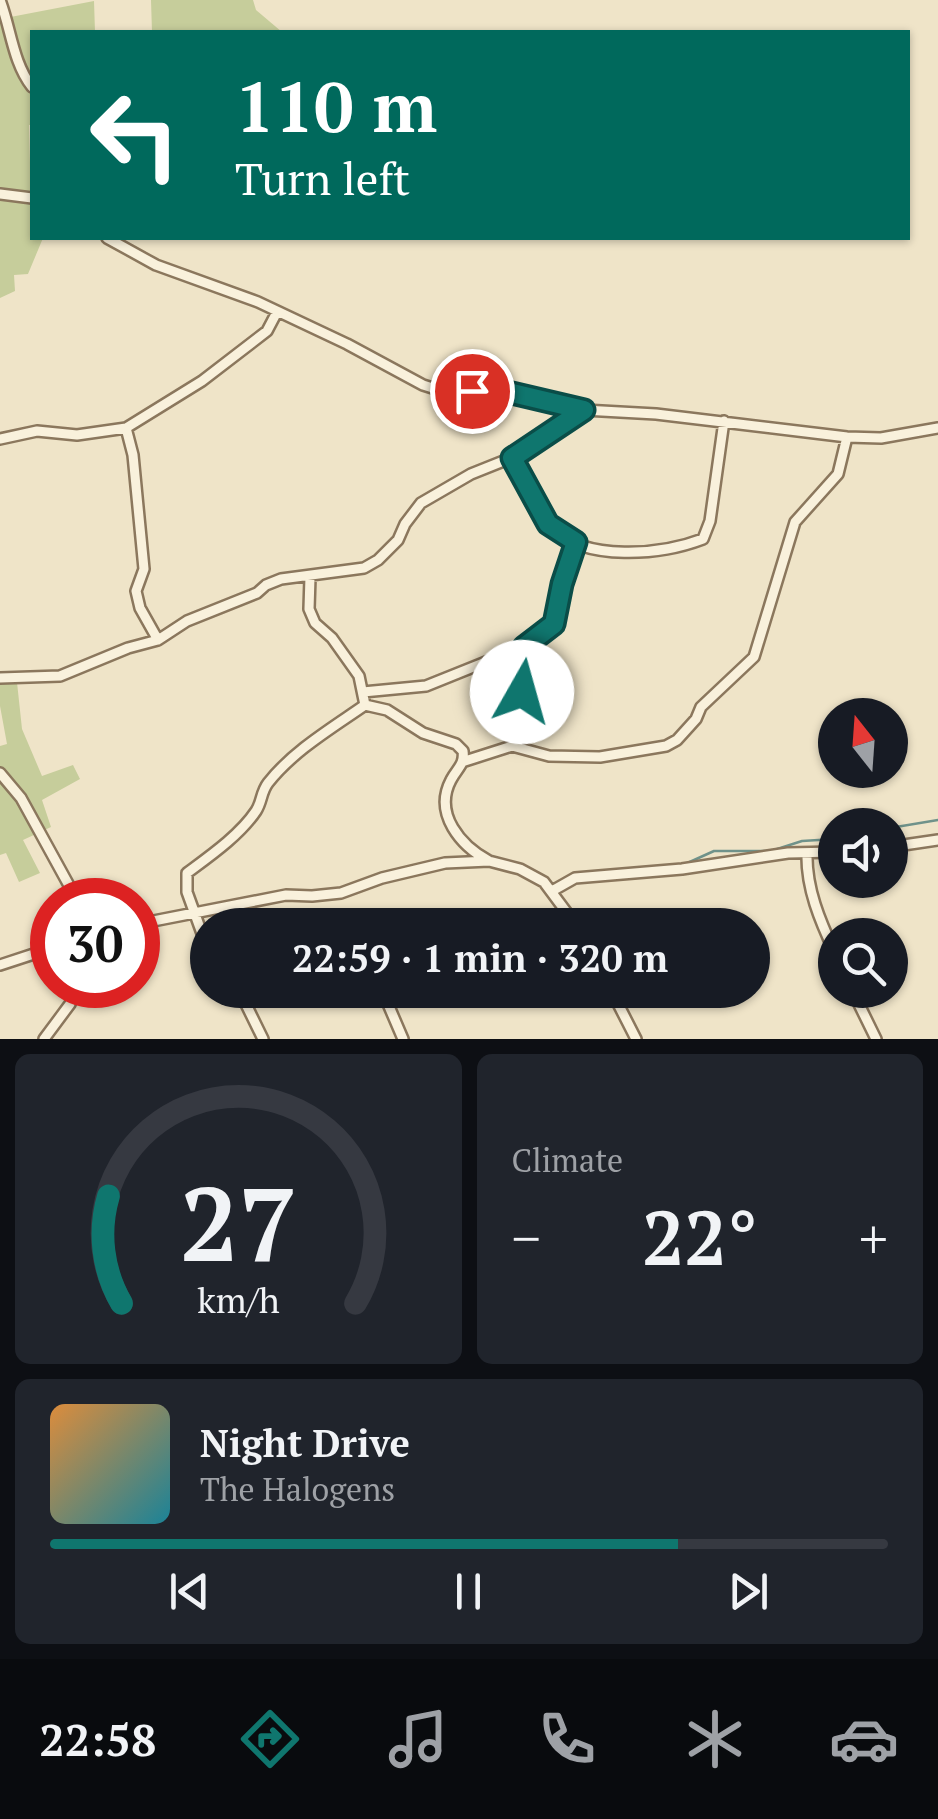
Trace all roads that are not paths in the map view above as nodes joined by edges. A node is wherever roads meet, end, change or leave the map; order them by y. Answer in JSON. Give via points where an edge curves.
{"nodes":[{"id":1,"x":0,"y":0,"type":"edge"},
{"id":2,"x":30,"y":84,"type":"edge"},
{"id":3,"x":0,"y":194,"type":"edge"},
{"id":4,"x":30,"y":196,"type":"edge"},
{"id":5,"x":111,"y":240,"type":"edge"},
{"id":6,"x":278,"y":312,"type":"junction"},
{"id":7,"x":584,"y":410,"type":"junction"},
{"id":8,"x":724,"y":422,"type":"junction"},
{"id":9,"x":126,"y":428,"type":"junction"},
{"id":10,"x":938,"y":428,"type":"edge"},
{"id":11,"x":847,"y":437,"type":"junction"},
{"id":12,"x":0,"y":439,"type":"edge"},
{"id":13,"x":512,"y":458,"type":"junction"},
{"id":14,"x":576,"y":542,"type":"junction"},
{"id":15,"x":310,"y":577,"type":"junction"},
{"id":16,"x":158,"y":640,"type":"junction"},
{"id":17,"x":524,"y":647,"type":"junction"},
{"id":18,"x":0,"y":678,"type":"edge"},
{"id":19,"x":363,"y":692,"type":"junction"},
{"id":20,"x":365,"y":705,"type":"junction"},
{"id":21,"x":512,"y":746,"type":"junction"},
{"id":22,"x":464,"y":761,"type":"junction"},
{"id":23,"x":0,"y":773,"type":"edge"},
{"id":24,"x":938,"y":840,"type":"edge"},
{"id":25,"x":908,"y":844,"type":"edge"},
{"id":26,"x":807,"y":853,"type":"junction"},
{"id":27,"x":818,"y":853,"type":"edge"},
{"id":28,"x":489,"y":861,"type":"junction"},
{"id":29,"x":65,"y":878,"type":"edge"},
{"id":30,"x":552,"y":891,"type":"junction"},
{"id":31,"x":192,"y":908,"type":"edge"},
{"id":32,"x":220,"y":908,"type":"edge"},
{"id":33,"x":564,"y":908,"type":"edge"},
{"id":34,"x":190,"y":914,"type":"edge"},
{"id":35,"x":821,"y":918,"type":"edge"},
{"id":36,"x":160,"y":920,"type":"edge"},
{"id":37,"x":30,"y":955,"type":"edge"},
{"id":38,"x":0,"y":965,"type":"edge"},
{"id":39,"x":67,"y":1008,"type":"edge"},
{"id":40,"x":248,"y":1008,"type":"edge"},
{"id":41,"x":390,"y":1008,"type":"edge"},
{"id":42,"x":620,"y":1008,"type":"edge"},
{"id":43,"x":861,"y":1008,"type":"edge"},
{"id":44,"x":44,"y":1039,"type":"edge"},
{"id":45,"x":263,"y":1039,"type":"edge"},
{"id":46,"x":403,"y":1039,"type":"edge"},
{"id":47,"x":636,"y":1039,"type":"edge"},
{"id":48,"x":876,"y":1039,"type":"edge"}],
"edges":[{"from":1,"to":2,"type":"street"},
{"from":3,"to":4,"type":"street"},
{"from":5,"to":6,"type":"street","via":[[156,265]]},
{"from":6,"to":7,"type":"street","via":[[423,385],[499,390]]},
{"from":6,"to":9,"type":"street","via":[[266,330],[202,382]]},
{"from":7,"to":8,"type":"street"},
{"from":7,"to":13,"type":"street"},
{"from":8,"to":11,"type":"street"},
{"from":8,"to":14,"type":"street","via":[[703,539],[631,554]]},
{"from":9,"to":12,"type":"street"},
{"from":9,"to":16,"type":"street","via":[[144,569],[136,591]]},
{"from":10,"to":11,"type":"street"},
{"from":11,"to":21,"type":"street","via":[[838,474],[795,522],[754,657],[677,740],[600,757],[549,756]]},
{"from":13,"to":14,"type":"street","via":[[548,524]]},
{"from":13,"to":15,"type":"street","via":[[421,504],[378,560]]},
{"from":14,"to":17,"type":"street","via":[[554,624]]},
{"from":15,"to":16,"type":"street","via":[[266,585]]},
{"from":15,"to":19,"type":"street","via":[[315,623],[359,676]]},
{"from":16,"to":18,"type":"street","via":[[60,676]]},
{"from":17,"to":19,"type":"street","via":[[426,686]]},
{"from":17,"to":21,"type":"street","via":[[528,732]]},
{"from":19,"to":20,"type":"street"},
{"from":20,"to":22,"type":"street","via":[[456,744]]},
{"from":20,"to":31,"type":"street","via":[[301,750],[268,782],[259,808],[187,873]]},
{"from":21,"to":22,"type":"street"},
{"from":22,"to":28,"type":"street","via":[[446,792],[450,820],[458,839]]},
{"from":23,"to":29,"type":"street"},
{"from":24,"to":25,"type":"street"},
{"from":26,"to":27,"type":"street"},
{"from":26,"to":30,"type":"street","via":[[575,878]]},
{"from":26,"to":35,"type":"street"},
{"from":28,"to":30,"type":"street","via":[[520,869]]},
{"from":28,"to":32,"type":"street","via":[[445,863],[341,893]]},
{"from":30,"to":33,"type":"street"},
{"from":34,"to":36,"type":"street"},
{"from":37,"to":38,"type":"street"},
{"from":39,"to":44,"type":"street"},
{"from":40,"to":45,"type":"street"},
{"from":41,"to":46,"type":"street"},
{"from":42,"to":47,"type":"street"},
{"from":43,"to":48,"type":"street"}]}
